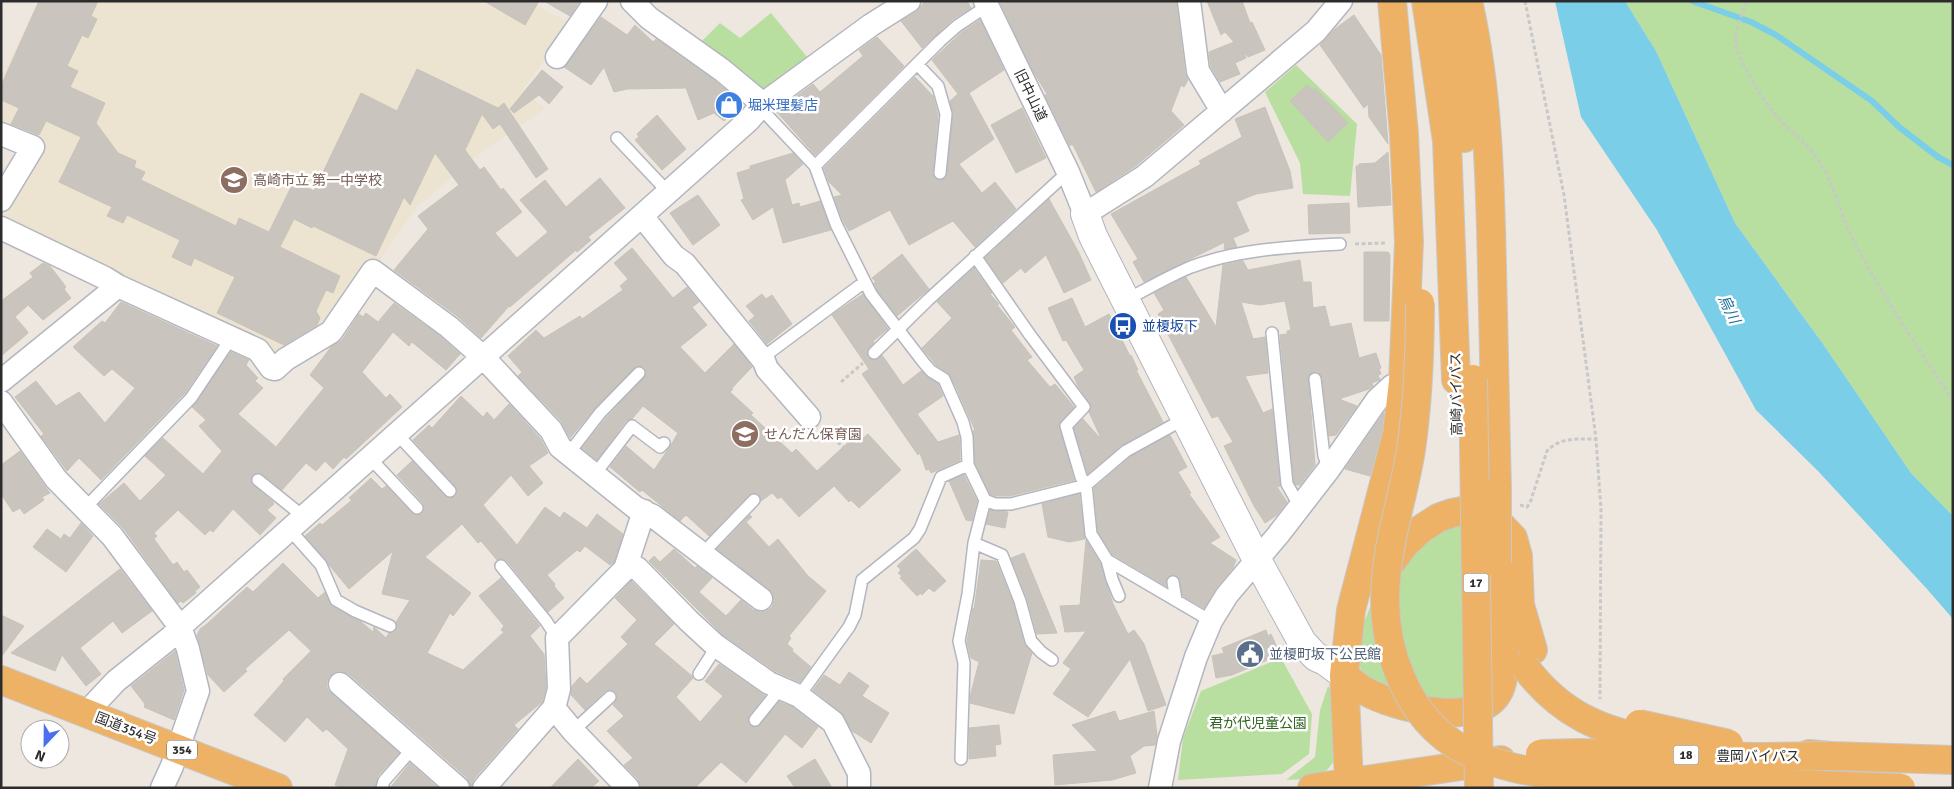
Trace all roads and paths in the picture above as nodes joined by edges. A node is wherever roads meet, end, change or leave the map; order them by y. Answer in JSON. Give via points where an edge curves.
{"nodes":[{"id":1,"x":596,"y":1,"type":"edge"},
{"id":2,"x":632,"y":1,"type":"edge"},
{"id":3,"x":909,"y":1,"type":"edge"},
{"id":4,"x":1189,"y":1,"type":"edge"},
{"id":5,"x":1342,"y":1,"type":"edge"},
{"id":6,"x":1392,"y":1,"type":"edge"},
{"id":7,"x":1406,"y":1,"type":"edge"},
{"id":8,"x":1426,"y":1,"type":"edge"},
{"id":9,"x":1446,"y":1,"type":"edge"},
{"id":10,"x":1468,"y":1,"type":"edge"},
{"id":11,"x":1525,"y":1,"type":"edge"},
{"id":12,"x":1746,"y":1,"type":"edge"},
{"id":13,"x":986,"y":4,"type":"edge"},
{"id":14,"x":557,"y":57,"type":"dead end"},
{"id":15,"x":917,"y":64,"type":"junction"},
{"id":16,"x":763,"y":104,"type":"junction"},
{"id":17,"x":1222,"y":111,"type":"junction"},
{"id":18,"x":1,"y":134,"type":"edge"},
{"id":19,"x":617,"y":138,"type":"dead end"},
{"id":20,"x":815,"y":166,"type":"junction"},
{"id":21,"x":940,"y":173,"type":"dead end"},
{"id":22,"x":1072,"y":180,"type":"junction"},
{"id":23,"x":668,"y":192,"type":"junction"},
{"id":24,"x":1,"y":200,"type":"edge"},
{"id":25,"x":1085,"y":214,"type":"junction"},
{"id":26,"x":642,"y":216,"type":"junction"},
{"id":27,"x":1,"y":228,"type":"edge"},
{"id":28,"x":1386,"y":243,"type":"dead end"},
{"id":29,"x":1340,"y":244,"type":"joint"},
{"id":30,"x":975,"y":256,"type":"junction"},
{"id":31,"x":866,"y":284,"type":"junction"},
{"id":32,"x":118,"y":286,"type":"junction"},
{"id":33,"x":1126,"y":300,"type":"junction"},
{"id":34,"x":898,"y":330,"type":"junction"},
{"id":35,"x":1272,"y":333,"type":"dead end"},
{"id":36,"x":232,"y":337,"type":"junction"},
{"id":37,"x":874,"y":353,"type":"joint"},
{"id":38,"x":483,"y":357,"type":"junction"},
{"id":39,"x":762,"y":358,"type":"junction"},
{"id":40,"x":639,"y":373,"type":"dead end"},
{"id":41,"x":1315,"y":378,"type":"dead end"},
{"id":42,"x":1464,"y":379,"type":"junction"},
{"id":43,"x":1,"y":381,"type":"edge"},
{"id":44,"x":841,"y":382,"type":"dead end"},
{"id":45,"x":1403,"y":382,"type":"junction"},
{"id":46,"x":1953,"y":401,"type":"edge"},
{"id":47,"x":1,"y":402,"type":"edge"},
{"id":48,"x":809,"y":417,"type":"dead end"},
{"id":49,"x":1186,"y":418,"type":"junction"},
{"id":50,"x":397,"y":434,"type":"junction"},
{"id":51,"x":1596,"y":439,"type":"junction"},
{"id":52,"x":664,"y":443,"type":"dead end"},
{"id":53,"x":569,"y":453,"type":"junction"},
{"id":54,"x":370,"y":458,"type":"junction"},
{"id":55,"x":968,"y":465,"type":"junction"},
{"id":56,"x":1329,"y":468,"type":"junction"},
{"id":57,"x":595,"y":474,"type":"junction"},
{"id":58,"x":258,"y":480,"type":"dead end"},
{"id":59,"x":1086,"y":485,"type":"junction"},
{"id":60,"x":450,"y":491,"type":"dead end"},
{"id":61,"x":1505,"y":497,"type":"junction"},
{"id":62,"x":754,"y":500,"type":"dead end"},
{"id":63,"x":985,"y":500,"type":"junction"},
{"id":64,"x":86,"y":507,"type":"junction"},
{"id":65,"x":1300,"y":507,"type":"junction"},
{"id":66,"x":417,"y":508,"type":"dead end"},
{"id":67,"x":644,"y":511,"type":"junction"},
{"id":68,"x":297,"y":523,"type":"junction"},
{"id":69,"x":974,"y":543,"type":"junction"},
{"id":70,"x":701,"y":555,"type":"junction"},
{"id":71,"x":1107,"y":560,"type":"junction"},
{"id":72,"x":1257,"y":560,"type":"junction"},
{"id":73,"x":629,"y":563,"type":"junction"},
{"id":74,"x":501,"y":566,"type":"dead end"},
{"id":75,"x":1173,"y":582,"type":"dead end"},
{"id":76,"x":1119,"y":596,"type":"dead end"},
{"id":77,"x":761,"y":599,"type":"dead end"},
{"id":78,"x":1176,"y":600,"type":"junction"},
{"id":79,"x":1502,"y":602,"type":"junction"},
{"id":80,"x":1211,"y":621,"type":"junction"},
{"id":81,"x":390,"y":626,"type":"dead end"},
{"id":82,"x":180,"y":627,"type":"junction"},
{"id":83,"x":557,"y":638,"type":"junction"},
{"id":84,"x":717,"y":646,"type":"junction"},
{"id":85,"x":1347,"y":646,"type":"junction"},
{"id":86,"x":1529,"y":658,"type":"junction"},
{"id":87,"x":1052,"y":660,"type":"dead end"},
{"id":88,"x":699,"y":674,"type":"dead end"},
{"id":89,"x":1344,"y":675,"type":"junction"},
{"id":90,"x":1,"y":680,"type":"edge"},
{"id":91,"x":340,"y":684,"type":"dead end"},
{"id":92,"x":790,"y":693,"type":"junction"},
{"id":93,"x":610,"y":697,"type":"dead end"},
{"id":94,"x":1600,"y":700,"type":"dead end"},
{"id":95,"x":554,"y":708,"type":"junction"},
{"id":96,"x":86,"y":713,"type":"junction"},
{"id":97,"x":755,"y":720,"type":"dead end"},
{"id":98,"x":572,"y":731,"type":"junction"},
{"id":99,"x":178,"y":748,"type":"junction"},
{"id":100,"x":413,"y":748,"type":"junction"},
{"id":101,"x":1832,"y":756,"type":"junction"},
{"id":102,"x":961,"y":759,"type":"dead end"},
{"id":103,"x":1953,"y":760,"type":"edge"},
{"id":104,"x":1444,"y":768,"type":"junction"},
{"id":105,"x":1354,"y":785,"type":"edge"},
{"id":106,"x":162,"y":788,"type":"edge"},
{"id":107,"x":278,"y":788,"type":"edge"},
{"id":108,"x":382,"y":788,"type":"edge"},
{"id":109,"x":458,"y":788,"type":"edge"},
{"id":110,"x":484,"y":788,"type":"edge"},
{"id":111,"x":628,"y":788,"type":"edge"},
{"id":112,"x":859,"y":788,"type":"edge"},
{"id":113,"x":1160,"y":788,"type":"edge"},
{"id":114,"x":1312,"y":788,"type":"edge"},
{"id":115,"x":1462,"y":788,"type":"edge"},
{"id":116,"x":1480,"y":788,"type":"edge"},
{"id":117,"x":1901,"y":788,"type":"edge"}],
"edges":[{"from":1,"to":14,"type":"street"},
{"from":2,"to":16,"type":"street","via":[[705,67]]},
{"from":3,"to":16,"type":"street"},
{"from":4,"to":17,"type":"street","via":[[1198,71]]},
{"from":5,"to":17,"type":"street","via":[[1316,31]]},
{"from":6,"to":45,"type":"highway","via":[[1404,134],[1409,242]]},
{"from":7,"to":117,"type":"highway","bridge":true,"via":[[1420,135],[1420,368],[1407,471],[1388,564],[1385,611],[1390,647],[1414,702],[1441,733],[1464,749],[1524,771],[1570,776]]},
{"from":8,"to":42,"type":"highway","name":"高崎バイパス","number":"17","via":[[1447,141]]},
{"from":9,"to":42,"type":"highway","name":"高崎バイパス","number":"17","via":[[1460,89],[1465,157]]},
{"from":10,"to":61,"type":"highway","via":[[1490,156]]},
{"from":11,"to":51,"type":"path","via":[[1564,195]]},
{"from":12,"to":46,"type":"path","via":[[1734,33],[1738,51],[1761,95],[1778,118],[1816,157],[1832,186],[1850,236],[1870,272]]},
{"from":13,"to":15,"type":"lane"},
{"from":13,"to":22,"type":"street","name":"旧中山道"},
{"from":15,"to":20,"type":"lane"},
{"from":15,"to":21,"type":"lane","via":[[938,86],[946,114]]},
{"from":16,"to":20,"type":"lane","via":[[765,113]]},
{"from":16,"to":23,"type":"street"},
{"from":17,"to":25,"type":"street","via":[[1145,176]]},
{"from":18,"to":24,"type":"street","via":[[33,147]]},
{"from":19,"to":23,"type":"lane"},
{"from":20,"to":31,"type":"lane","via":[[836,224]]},
{"from":22,"to":25,"type":"street","name":"旧中山道"},
{"from":22,"to":30,"type":"lane"},
{"from":23,"to":26,"type":"street"},
{"from":25,"to":33,"type":"street"},
{"from":26,"to":38,"type":"street"},
{"from":26,"to":39,"type":"street"},
{"from":27,"to":32,"type":"street"},
{"from":28,"to":29,"type":"path"},
{"from":29,"to":33,"type":"lane","via":[[1262,250],[1205,263]]},
{"from":30,"to":34,"type":"lane"},
{"from":30,"to":59,"type":"lane","via":[[1084,406],[1066,426]]},
{"from":31,"to":34,"type":"lane"},
{"from":31,"to":39,"type":"lane"},
{"from":32,"to":36,"type":"street"},
{"from":32,"to":43,"type":"street"},
{"from":33,"to":49,"type":"street"},
{"from":34,"to":37,"type":"lane"},
{"from":34,"to":55,"type":"lane","via":[[931,371],[944,379],[963,422]]},
{"from":35,"to":65,"type":"lane","via":[[1287,484]]},
{"from":36,"to":38,"type":"street","via":[[258,350],[275,369],[331,332],[373,271],[450,328]]},
{"from":36,"to":64,"type":"lane","via":[[191,398]]},
{"from":37,"to":44,"type":"path"},
{"from":38,"to":50,"type":"street"},
{"from":38,"to":53,"type":"street","via":[[551,430],[560,447]]},
{"from":39,"to":48,"type":"street","via":[[767,369]]},
{"from":40,"to":53,"type":"lane","via":[[600,413]]},
{"from":41,"to":56,"type":"lane","via":[[1324,456]]},
{"from":42,"to":115,"type":"highway","name":"高崎バイパス","number":"17"},
{"from":42,"to":116,"type":"highway","name":"高崎バイパス","number":"17","bridge":true},
{"from":45,"to":56,"type":"street","via":[[1392,386],[1377,400]]},
{"from":45,"to":85,"type":"highway","via":[[1396,434],[1359,574]]},
{"from":47,"to":64,"type":"street","via":[[56,478]]},
{"from":49,"to":59,"type":"lane","via":[[1126,451]]},
{"from":49,"to":72,"type":"street"},
{"from":50,"to":54,"type":"street"},
{"from":50,"to":60,"type":"lane"},
{"from":51,"to":61,"type":"path","via":[[1561,441],[1553,445],[1547,452],[1527,506]]},
{"from":51,"to":94,"type":"path","via":[[1601,510]]},
{"from":52,"to":57,"type":"lane","via":[[660,447],[632,426]]},
{"from":53,"to":57,"type":"street"},
{"from":54,"to":66,"type":"lane"},
{"from":54,"to":68,"type":"street"},
{"from":55,"to":63,"type":"lane"},
{"from":55,"to":92,"type":"lane","via":[[941,477],[914,538],[862,580],[855,615],[849,627]]},
{"from":56,"to":65,"type":"street"},
{"from":57,"to":67,"type":"street"},
{"from":58,"to":68,"type":"lane"},
{"from":59,"to":63,"type":"lane","via":[[1011,504]]},
{"from":59,"to":71,"type":"lane","via":[[1091,534]]},
{"from":61,"to":79,"type":"highway","bridge":true,"via":[[1497,563]]},
{"from":62,"to":70,"type":"lane"},
{"from":63,"to":69,"type":"lane"},
{"from":64,"to":82,"type":"street","via":[[112,536]]},
{"from":65,"to":72,"type":"street"},
{"from":67,"to":70,"type":"street"},
{"from":67,"to":73,"type":"street"},
{"from":68,"to":81,"type":"lane","via":[[336,600]]},
{"from":68,"to":82,"type":"street"},
{"from":69,"to":87,"type":"lane","via":[[1002,555],[1031,641]]},
{"from":69,"to":102,"type":"lane","via":[[959,641],[964,663]]},
{"from":70,"to":77,"type":"street"},
{"from":71,"to":76,"type":"lane"},
{"from":71,"to":78,"type":"lane"},
{"from":72,"to":80,"type":"street","via":[[1227,595]]},
{"from":72,"to":89,"type":"street","via":[[1302,642],[1316,657]]},
{"from":73,"to":83,"type":"street"},
{"from":73,"to":84,"type":"street"},
{"from":74,"to":83,"type":"lane"},
{"from":75,"to":78,"type":"lane"},
{"from":78,"to":80,"type":"lane"},
{"from":79,"to":86,"type":"highway","via":[[1509,631]]},
{"from":79,"to":89,"type":"highway","via":[[1502,686],[1496,698],[1483,707],[1451,714],[1404,705],[1364,691]]},
{"from":80,"to":113,"type":"street","via":[[1176,718]]},
{"from":82,"to":96,"type":"street","via":[[116,681]]},
{"from":82,"to":99,"type":"street","via":[[198,690]]},
{"from":83,"to":95,"type":"street","via":[[559,689]]},
{"from":84,"to":88,"type":"lane"},
{"from":84,"to":92,"type":"street","via":[[769,683]]},
{"from":85,"to":86,"type":"highway","via":[[1373,589],[1405,544],[1438,518],[1472,509],[1494,518],[1513,538],[1518,556],[1520,605]]},
{"from":85,"to":89,"type":"highway"},
{"from":86,"to":101,"type":"highway","bridge":true,"via":[[1537,683],[1556,701],[1574,715],[1611,731],[1659,742]]},
{"from":89,"to":105,"type":"highway"},
{"from":90,"to":96,"type":"highway","name":"国道354号","number":"354"},
{"from":91,"to":100,"type":"street"},
{"from":92,"to":97,"type":"lane"},
{"from":92,"to":112,"type":"street","via":[[833,722],[859,773]]},
{"from":93,"to":98,"type":"lane"},
{"from":95,"to":98,"type":"street"},
{"from":95,"to":110,"type":"street"},
{"from":96,"to":99,"type":"highway","name":"国道354号","number":"354"},
{"from":98,"to":111,"type":"street"},
{"from":99,"to":106,"type":"street"},
{"from":99,"to":107,"type":"highway","name":"国道354号","number":"354"},
{"from":100,"to":108,"type":"lane","via":[[384,781]]},
{"from":100,"to":109,"type":"street"},
{"from":101,"to":103,"type":"highway","name":"豊岡バイパス","number":"18"},
{"from":101,"to":104,"type":"highway","name":"豊岡バイパス","number":"18","bridge":true,"via":[[1540,754]]},
{"from":104,"to":105,"type":"highway","name":"豊岡バイパス"},
{"from":104,"to":116,"type":"highway","number":"17"},
{"from":105,"to":114,"type":"highway","name":"豊岡バイパス"}]}
